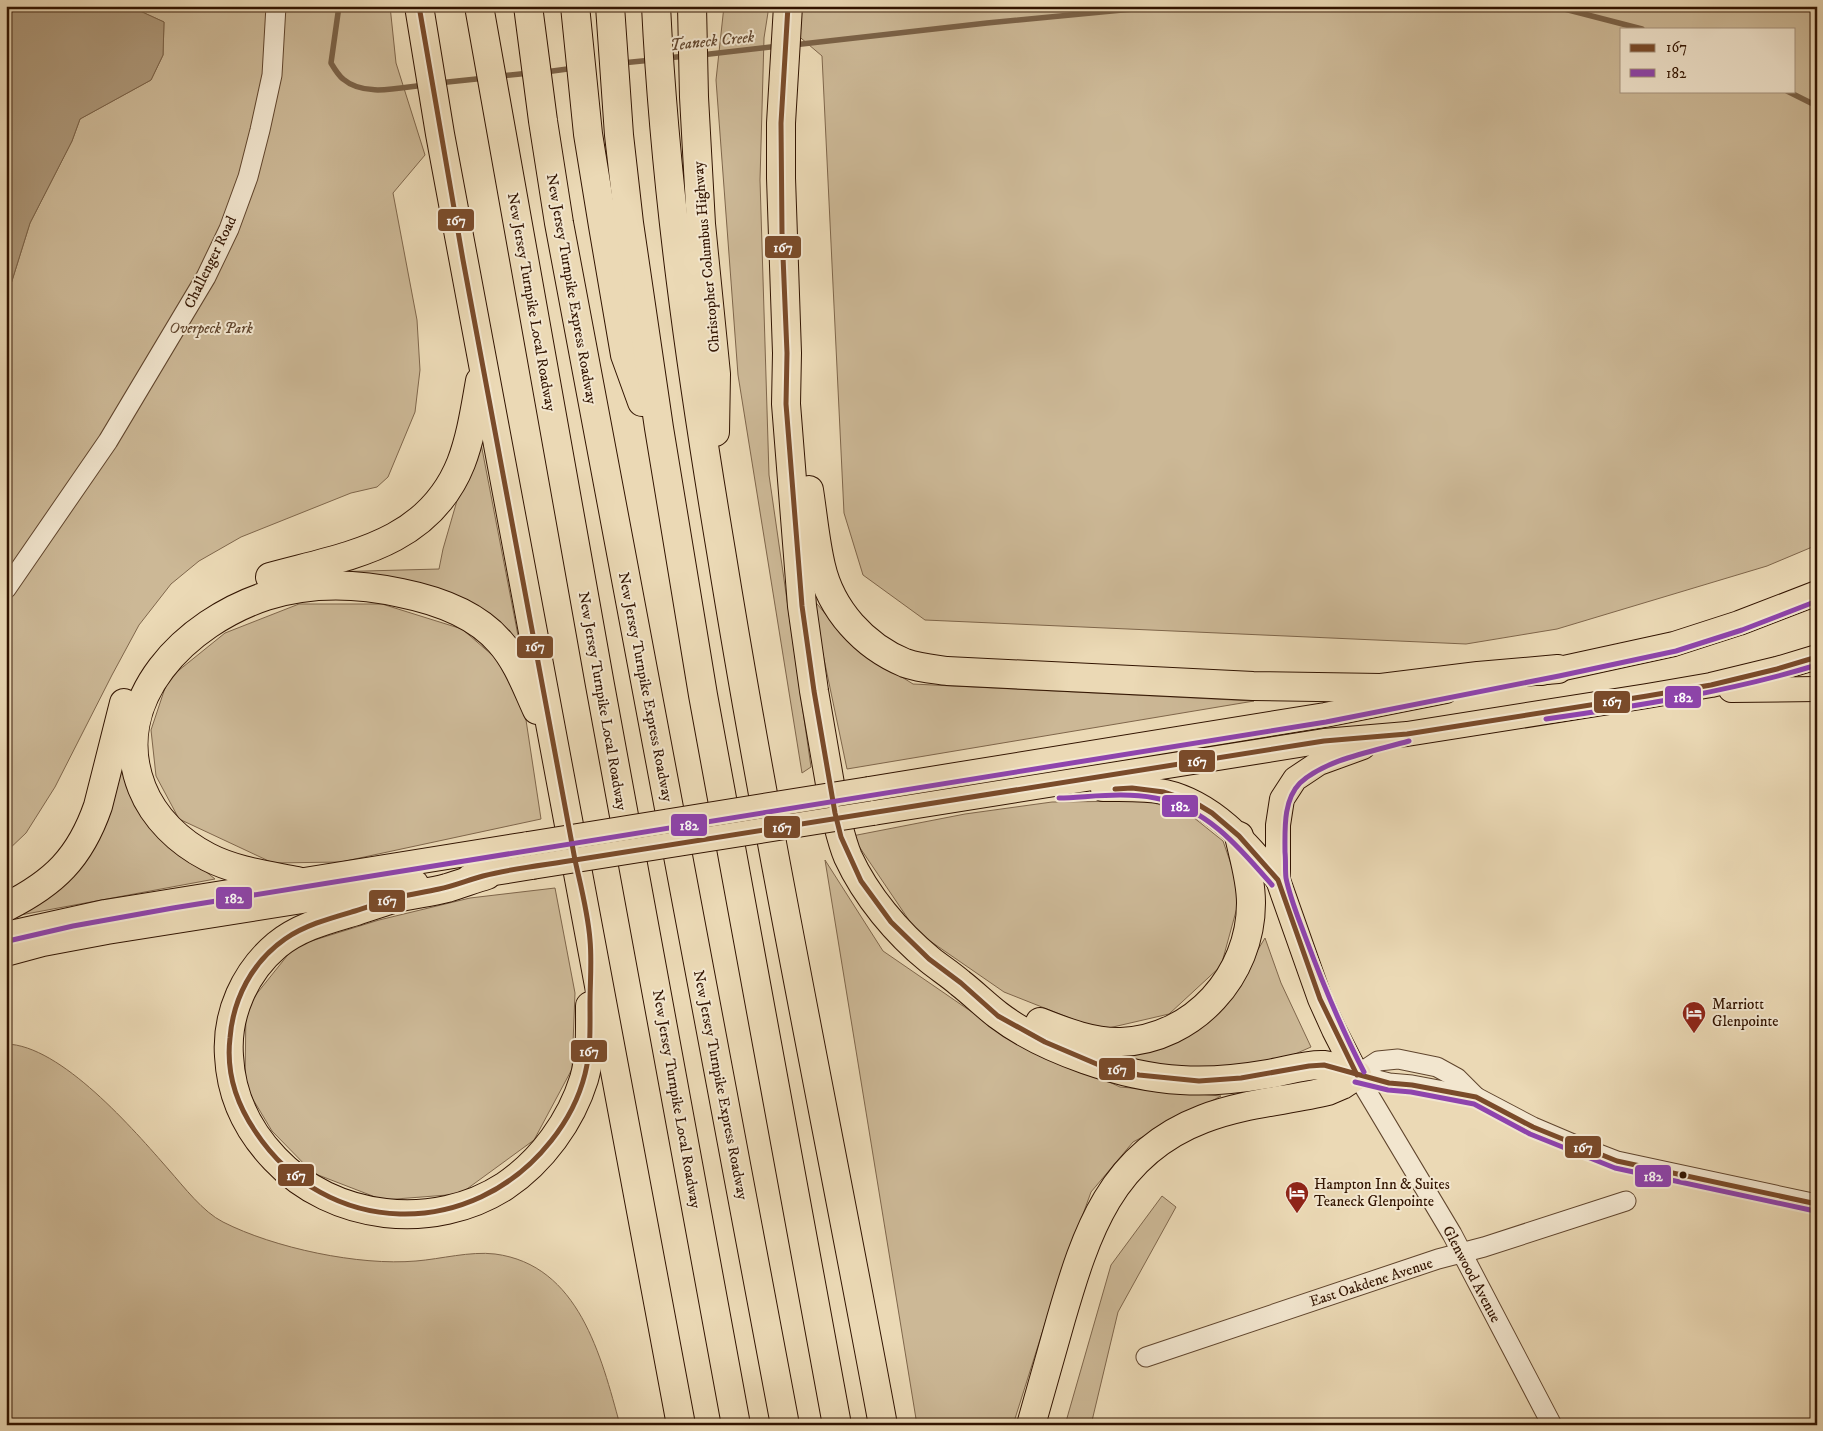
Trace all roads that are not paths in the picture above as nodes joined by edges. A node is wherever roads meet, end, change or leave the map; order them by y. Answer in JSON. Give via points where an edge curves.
{"nodes":[{"id":1,"x":276,"y":6,"type":"edge"},
{"id":2,"x":419,"y":6,"type":"edge"},
{"id":3,"x":480,"y":6,"type":"edge"},
{"id":4,"x":528,"y":6,"type":"edge"},
{"id":5,"x":575,"y":6,"type":"edge"},
{"id":6,"x":610,"y":6,"type":"edge"},
{"id":7,"x":656,"y":6,"type":"edge"},
{"id":8,"x":788,"y":14,"type":"edge"},
{"id":9,"x":692,"y":19,"type":"edge"},
{"id":10,"x":787,"y":353,"type":"junction"},
{"id":11,"x":483,"y":365,"type":"junction"},
{"id":12,"x":665,"y":467,"type":"junction"},
{"id":13,"x":714,"y":508,"type":"junction"},
{"id":14,"x":6,"y":589,"type":"edge"},
{"id":15,"x":1817,"y":593,"type":"edge"},
{"id":16,"x":1817,"y":657,"type":"edge"},
{"id":17,"x":1558,"y":669,"type":"junction"},
{"id":18,"x":1817,"y":689,"type":"edge"},
{"id":19,"x":1679,"y":691,"type":"junction"},
{"id":20,"x":1408,"y":734,"type":"junction"},
{"id":21,"x":554,"y":744,"type":"junction"},
{"id":22,"x":990,"y":794,"type":"junction"},
{"id":23,"x":1239,"y":836,"type":"junction"},
{"id":24,"x":487,"y":875,"type":"junction"},
{"id":25,"x":1278,"y":880,"type":"junction"},
{"id":26,"x":297,"y":881,"type":"junction"},
{"id":27,"x":6,"y":908,"type":"edge"},
{"id":28,"x":6,"y":934,"type":"edge"},
{"id":29,"x":590,"y":939,"type":"junction"},
{"id":30,"x":6,"y":954,"type":"edge"},
{"id":31,"x":960,"y":983,"type":"junction"},
{"id":32,"x":1357,"y":1075,"type":"junction"},
{"id":33,"x":1476,"y":1097,"type":"junction"},
{"id":34,"x":1626,"y":1201,"type":"dead end"},
{"id":35,"x":1817,"y":1204,"type":"edge"},
{"id":36,"x":1462,"y":1254,"type":"junction"},
{"id":37,"x":1146,"y":1357,"type":"dead end"},
{"id":38,"x":681,"y":1425,"type":"edge"},
{"id":39,"x":736,"y":1425,"type":"edge"},
{"id":40,"x":785,"y":1425,"type":"edge"},
{"id":41,"x":837,"y":1425,"type":"edge"},
{"id":42,"x":882,"y":1425,"type":"edge"},
{"id":43,"x":1031,"y":1425,"type":"edge"},
{"id":44,"x":1552,"y":1425,"type":"edge"}],
"edges":[{"from":1,"to":14,"type":"street","name":"Challenger Road","via":[[272,75],[260,130],[248,177],[225,237],[206,277],[108,442]]},
{"from":2,"to":11,"type":"highway"},
{"from":3,"to":39,"type":"highway","name":"New Jersey Turnpike Local Roadway"},
{"from":4,"to":40,"type":"highway","name":"New Jersey Turnpike Express Roadway","via":[[559,223]]},
{"from":5,"to":12,"type":"highway","via":[[602,226],[625,355]]},
{"from":6,"to":12,"type":"highway","via":[[615,86],[635,266]]},
{"from":7,"to":13,"type":"highway","via":[[660,82],[680,271]]},
{"from":8,"to":10,"type":"highway","via":[[780,178]]},
{"from":9,"to":13,"type":"highway","name":"Christopher Columbus Highway","via":[[701,224],[716,374]]},
{"from":10,"to":17,"type":"highway","via":[[817,547],[827,586],[856,632],[877,648],[907,663],[947,671],[1253,686],[1365,688]]},
{"from":10,"to":31,"type":"highway","via":[[786,404],[802,606],[841,837],[861,881],[891,922],[929,959]]},
{"from":11,"to":21,"type":"highway"},
{"from":11,"to":27,"type":"highway","via":[[461,462],[440,499],[420,520],[370,550],[262,580],[231,592],[189,618],[156,648],[138,672],[126,698],[98,806],[81,846],[46,883]]},
{"from":12,"to":41,"type":"highway","via":[[706,712]]},
{"from":13,"to":42,"type":"highway","via":[[744,691]]},
{"from":15,"to":17,"type":"main road","via":[[1674,644]]},
{"from":16,"to":19,"type":"main road"},
{"from":17,"to":26,"type":"main road","bridge":true,"via":[[1324,715]]},
{"from":18,"to":19,"type":"main road"},
{"from":19,"to":20,"type":"main road"},
{"from":20,"to":22,"type":"main road","via":[[1324,742]]},
{"from":20,"to":25,"type":"main road","name":"Glenwood Avenue","via":[[1326,760],[1294,779],[1287,788],[1279,811]]},
{"from":21,"to":26,"type":"highway","via":[[506,648],[483,626],[447,606],[393,591],[327,585],[267,596],[226,614],[200,630],[177,651],[146,692],[133,734],[134,763],[148,801],[162,821],[196,850],[235,867]]},
{"from":21,"to":29,"type":"highway"},
{"from":22,"to":23,"type":"main road","name":"Glenwood Avenue","via":[[1132,788],[1164,792],[1194,802]]},
{"from":22,"to":24,"type":"main road","bridge":true},
{"from":23,"to":25,"type":"main road","name":"Glenwood Avenue"},
{"from":23,"to":31,"type":"highway","via":[[1251,904],[1244,946],[1220,992],[1178,1026],[1142,1039],[1097,1040],[1034,1020]]},
{"from":24,"to":29,"type":"highway","via":[[446,888],[392,899],[310,926],[277,945],[241,990],[230,1029],[229,1057],[234,1090],[242,1111],[266,1150],[301,1182],[321,1194],[362,1210],[406,1215],[428,1214],[469,1203],[520,1175],[557,1134],[584,1080],[590,1046]]},
{"from":24,"to":30,"type":"main road","via":[[380,888],[133,928]]},
{"from":25,"to":32,"type":"main road","name":"Glenwood Avenue","via":[[1320,998]]},
{"from":26,"to":28,"type":"main road","via":[[88,916]]},
{"from":29,"to":38,"type":"highway"},
{"from":31,"to":32,"type":"highway","via":[[998,1016],[1028,1033],[1081,1058],[1119,1070],[1199,1081],[1241,1078],[1309,1066],[1324,1066]]},
{"from":32,"to":33,"type":"street"},
{"from":32,"to":33,"type":"street","via":[[1378,1061],[1398,1058],[1437,1068],[1457,1078]]},
{"from":32,"to":36,"type":"street","name":"Glenwood Avenue"},
{"from":32,"to":43,"type":"highway","via":[[1328,1091],[1238,1108],[1203,1119],[1168,1137],[1136,1162],[1112,1191],[1085,1242]]},
{"from":33,"to":35,"type":"street","via":[[1533,1127],[1617,1161]]},
{"from":34,"to":36,"type":"street","name":"East Oakdene Avenue"},
{"from":36,"to":37,"type":"street","name":"East Oakdene Avenue","via":[[1438,1259]]},
{"from":36,"to":44,"type":"street","name":"Glenwood Avenue"}]}
